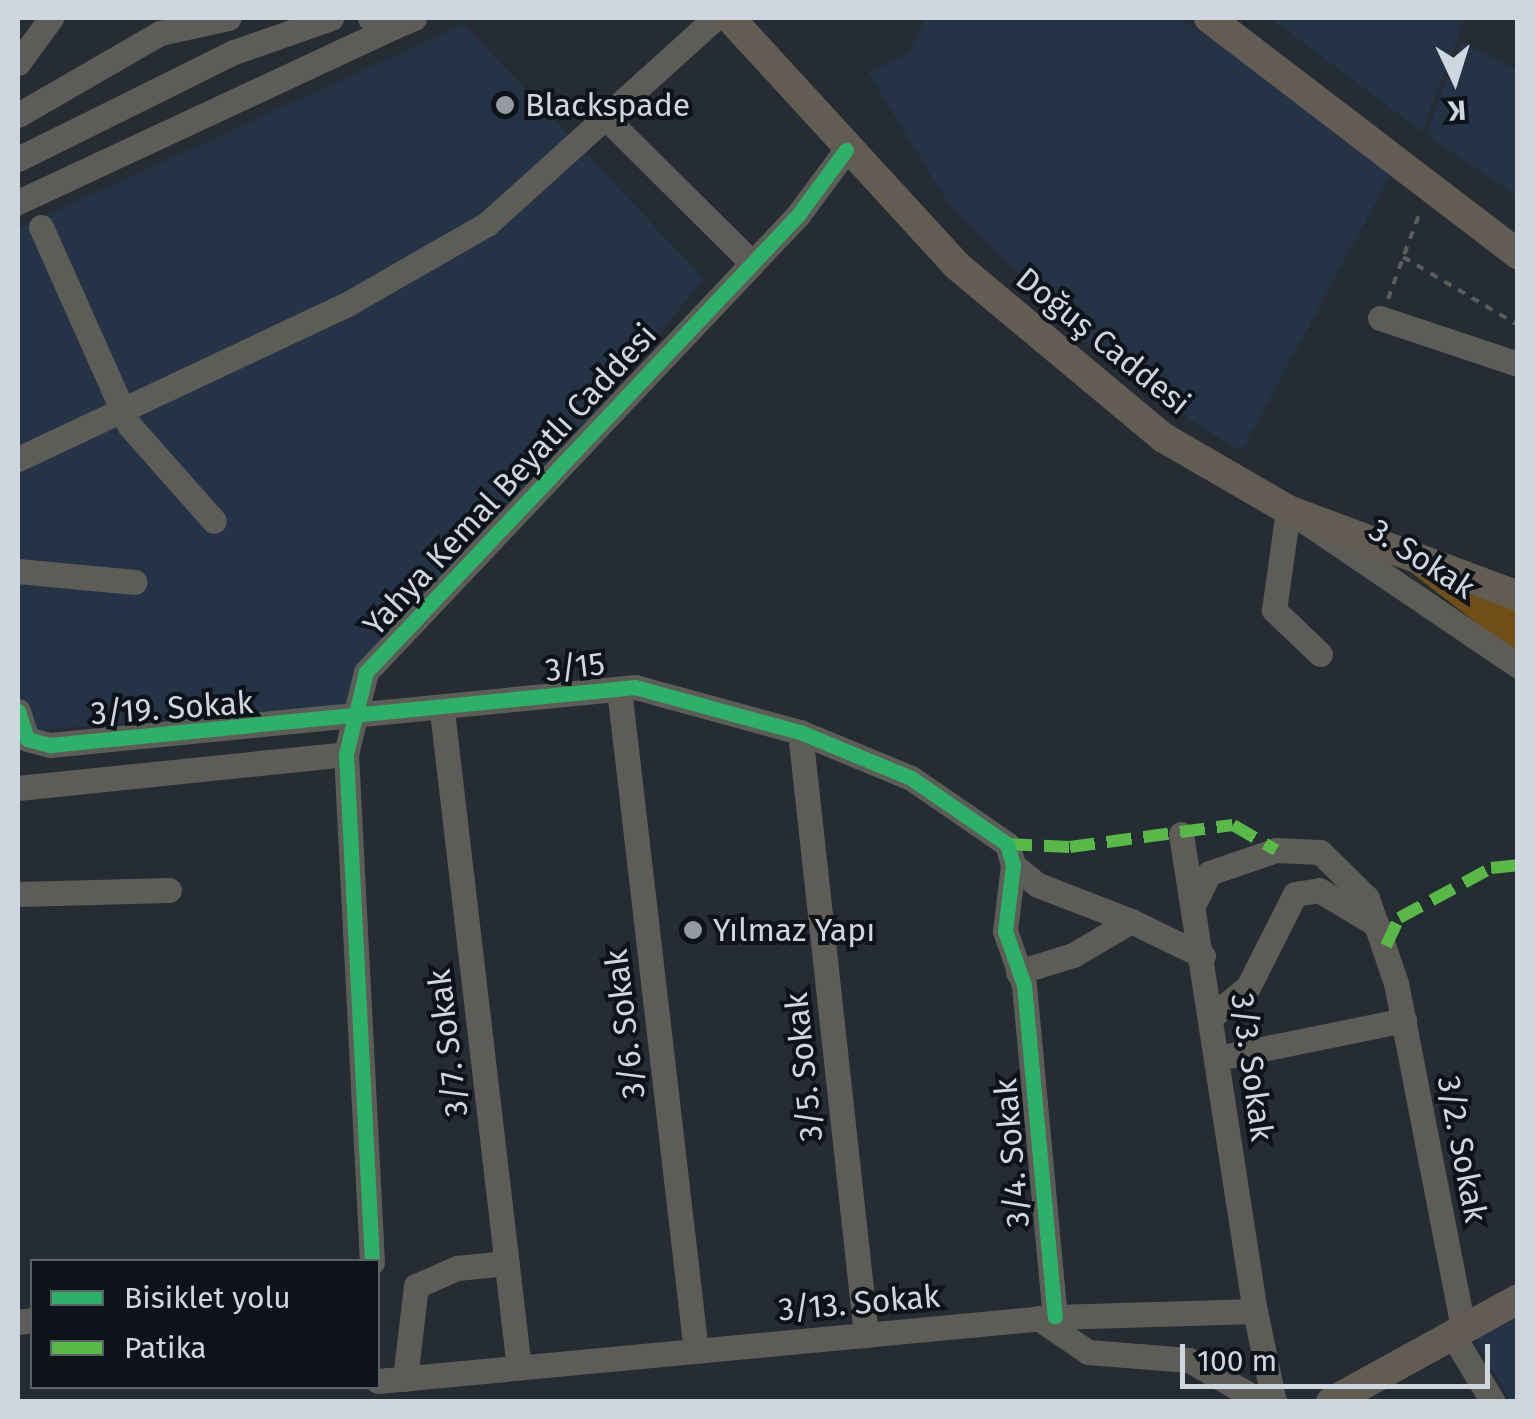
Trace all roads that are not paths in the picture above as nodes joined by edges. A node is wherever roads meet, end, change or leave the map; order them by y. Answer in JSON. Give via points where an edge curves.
{"nodes":[{"id":1,"x":50,"y":18,"type":"edge"},
{"id":2,"x":228,"y":18,"type":"edge"},
{"id":3,"x":331,"y":18,"type":"edge"},
{"id":4,"x":715,"y":18,"type":"edge"},
{"id":5,"x":730,"y":18,"type":"edge"},
{"id":6,"x":1209,"y":18,"type":"edge"},
{"id":7,"x":392,"y":21,"type":"edge"},
{"id":8,"x":18,"y":63,"type":"edge"},
{"id":9,"x":18,"y":115,"type":"edge"},
{"id":10,"x":609,"y":122,"type":"junction"},
{"id":11,"x":846,"y":150,"type":"junction"},
{"id":12,"x":18,"y":159,"type":"edge"},
{"id":13,"x":18,"y":202,"type":"edge"},
{"id":14,"x":41,"y":227,"type":"dead end"},
{"id":15,"x":1518,"y":254,"type":"edge"},
{"id":16,"x":752,"y":263,"type":"junction"},
{"id":17,"x":1380,"y":318,"type":"road end"},
{"id":18,"x":1518,"y":364,"type":"edge"},
{"id":19,"x":121,"y":410,"type":"junction"},
{"id":20,"x":18,"y":459,"type":"edge"},
{"id":21,"x":1288,"y":510,"type":"junction"},
{"id":22,"x":214,"y":522,"type":"dead end"},
{"id":23,"x":18,"y":571,"type":"edge"},
{"id":24,"x":134,"y":582,"type":"dead end"},
{"id":25,"x":1518,"y":596,"type":"edge"},
{"id":26,"x":1320,"y":654,"type":"dead end"},
{"id":27,"x":1518,"y":666,"type":"edge"},
{"id":28,"x":619,"y":689,"type":"junction"},
{"id":29,"x":442,"y":710,"type":"junction"},
{"id":30,"x":18,"y":711,"type":"edge"},
{"id":31,"x":352,"y":721,"type":"junction"},
{"id":32,"x":800,"y":732,"type":"junction"},
{"id":33,"x":346,"y":754,"type":"junction"},
{"id":34,"x":18,"y":788,"type":"edge"},
{"id":35,"x":1181,"y":834,"type":"dead end"},
{"id":36,"x":1013,"y":864,"type":"junction"},
{"id":37,"x":170,"y":890,"type":"dead end"},
{"id":38,"x":18,"y":894,"type":"edge"},
{"id":39,"x":1195,"y":901,"type":"junction"},
{"id":40,"x":1132,"y":921,"type":"junction"},
{"id":41,"x":1382,"y":930,"type":"junction"},
{"id":42,"x":1203,"y":956,"type":"junction"},
{"id":43,"x":1021,"y":978,"type":"junction"},
{"id":44,"x":1212,"y":1016,"type":"junction"},
{"id":45,"x":1404,"y":1020,"type":"junction"},
{"id":46,"x":1218,"y":1058,"type":"junction"},
{"id":47,"x":372,"y":1259,"type":"edge"},
{"id":48,"x":507,"y":1263,"type":"junction"},
{"id":49,"x":1518,"y":1299,"type":"edge"},
{"id":50,"x":1256,"y":1311,"type":"junction"},
{"id":51,"x":1046,"y":1317,"type":"junction"},
{"id":52,"x":1458,"y":1331,"type":"junction"},
{"id":53,"x":866,"y":1335,"type":"junction"},
{"id":54,"x":696,"y":1351,"type":"junction"},
{"id":55,"x":519,"y":1368,"type":"junction"},
{"id":56,"x":405,"y":1379,"type":"junction"},
{"id":57,"x":380,"y":1381,"type":"edge"},
{"id":58,"x":1335,"y":1400,"type":"edge"},
{"id":59,"x":1262,"y":1402,"type":"edge"},
{"id":60,"x":1274,"y":1402,"type":"edge"},
{"id":61,"x":1493,"y":1402,"type":"edge"}],
"edges":[{"from":1,"to":8,"type":"street"},
{"from":2,"to":9,"type":"street","via":[[160,33]]},
{"from":3,"to":12,"type":"street","via":[[234,52]]},
{"from":4,"to":10,"type":"street"},
{"from":5,"to":11,"type":"main road","name":"Doğuş Caddesi"},
{"from":6,"to":15,"type":"main road","via":[[1431,181]]},
{"from":7,"to":13,"type":"street"},
{"from":10,"to":16,"type":"street"},
{"from":10,"to":19,"type":"street","via":[[487,224],[350,303]]},
{"from":11,"to":16,"type":"street","name":"Yahya Kemal Beyatlı Caddesi"},
{"from":11,"to":21,"type":"main road","name":"Doğuş Caddesi","via":[[1069,363],[1164,438]]},
{"from":14,"to":19,"type":"street"},
{"from":16,"to":31,"type":"street","name":"Yahya Kemal Beyatlı Caddesi","via":[[366,672]]},
{"from":17,"to":18,"type":"street"},
{"from":19,"to":20,"type":"street"},
{"from":19,"to":22,"type":"street"},
{"from":21,"to":25,"type":"main road","name":"Doğuş Caddesi"},
{"from":21,"to":26,"type":"street","via":[[1274,610]]},
{"from":21,"to":27,"type":"street","name":"3. Sokak"},
{"from":23,"to":24,"type":"street"},
{"from":28,"to":29,"type":"street","name":"3/15"},
{"from":28,"to":32,"type":"street","name":"3/15"},
{"from":28,"to":54,"type":"street","name":"3/6. Sokak"},
{"from":29,"to":31,"type":"street","name":"3/15"},
{"from":29,"to":48,"type":"street","name":"3/7. Sokak"},
{"from":30,"to":31,"type":"street","name":"3/19. Sokak","via":[[27,739],[50,745]]},
{"from":31,"to":33,"type":"street","name":"Yahya Kemal Beyatlı Caddesi"},
{"from":32,"to":36,"type":"street","name":"3/15","via":[[912,778],[1007,844]]},
{"from":32,"to":53,"type":"street","name":"3/5. Sokak"},
{"from":33,"to":34,"type":"street"},
{"from":33,"to":47,"type":"street","name":"Yahya Kemal Beyatlı Caddesi"},
{"from":35,"to":39,"type":"street","name":"3/3. Sokak"},
{"from":36,"to":40,"type":"street","name":"3/15","via":[[1038,885]]},
{"from":36,"to":43,"type":"street","name":"3/4. Sokak","via":[[1004,918]]},
{"from":37,"to":38,"type":"street"},
{"from":39,"to":41,"type":"street","name":"3/2. Sokak","via":[[1209,873],[1234,858],[1320,852],[1366,898]]},
{"from":39,"to":42,"type":"street","name":"3/3. Sokak"},
{"from":40,"to":42,"type":"street","name":"3/15"},
{"from":40,"to":43,"type":"street"},
{"from":41,"to":44,"type":"street","via":[[1319,890],[1295,894],[1248,987]]},
{"from":41,"to":45,"type":"street","name":"3/2. Sokak"},
{"from":42,"to":44,"type":"street","name":"3/3. Sokak"},
{"from":43,"to":51,"type":"street","name":"3/4. Sokak"},
{"from":44,"to":46,"type":"street","name":"3/3. Sokak"},
{"from":45,"to":46,"type":"street"},
{"from":45,"to":52,"type":"street","name":"3/2. Sokak"},
{"from":46,"to":50,"type":"street","name":"3/3. Sokak"},
{"from":48,"to":55,"type":"street","name":"3/7. Sokak"},
{"from":48,"to":56,"type":"street","via":[[456,1268],[416,1286]]},
{"from":49,"to":52,"type":"main road"},
{"from":50,"to":51,"type":"street","name":"3/13. Sokak"},
{"from":50,"to":60,"type":"street"},
{"from":51,"to":53,"type":"street","name":"3/13. Sokak"},
{"from":51,"to":59,"type":"street","via":[[1088,1352],[1189,1360]]},
{"from":52,"to":58,"type":"main road"},
{"from":52,"to":61,"type":"street","name":"3/2. Sokak"},
{"from":53,"to":54,"type":"street","name":"3/13. Sokak"},
{"from":54,"to":55,"type":"street","name":"3/13. Sokak"},
{"from":55,"to":56,"type":"street","name":"3/13. Sokak"},
{"from":56,"to":57,"type":"street","name":"3/13. Sokak"}]}
